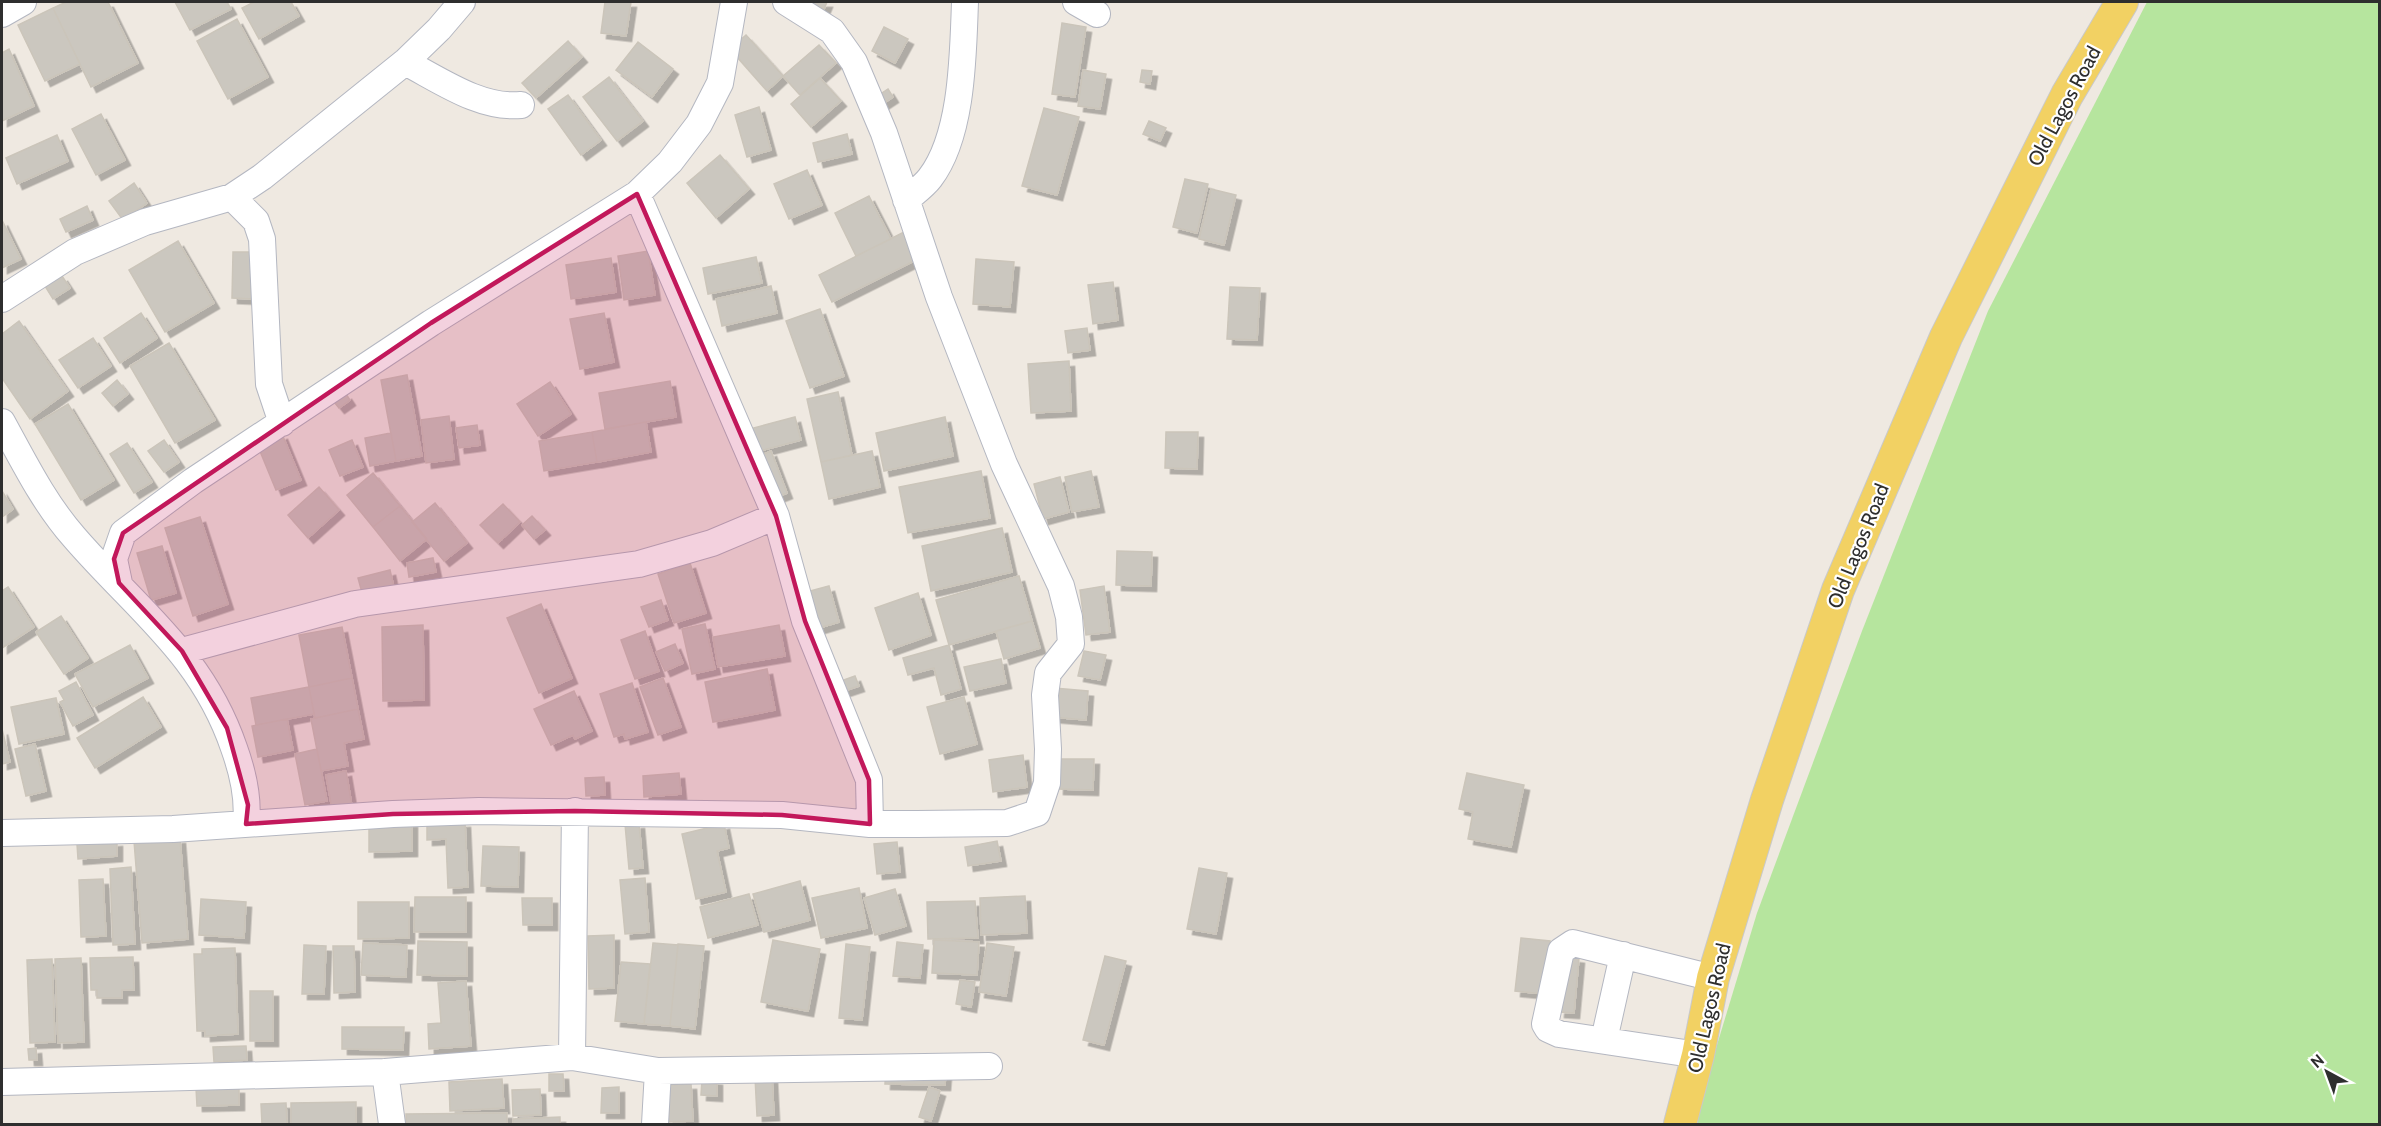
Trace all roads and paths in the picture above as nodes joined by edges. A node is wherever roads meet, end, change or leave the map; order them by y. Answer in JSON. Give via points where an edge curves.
{"nodes":[{"id":1,"x":23,"y":2,"type":"edge"},
{"id":2,"x":462,"y":2,"type":"edge"},
{"id":3,"x":734,"y":2,"type":"edge"},
{"id":4,"x":786,"y":2,"type":"edge"},
{"id":5,"x":965,"y":2,"type":"edge"},
{"id":6,"x":2122,"y":2,"type":"edge"},
{"id":7,"x":2,"y":14,"type":"edge"},
{"id":8,"x":405,"y":62,"type":"junction"},
{"id":9,"x":521,"y":105,"type":"dead end"},
{"id":10,"x":637,"y":194,"type":"junction"},
{"id":11,"x":231,"y":197,"type":"junction"},
{"id":12,"x":906,"y":200,"type":"junction"},
{"id":13,"x":2,"y":299,"type":"edge"},
{"id":14,"x":2,"y":422,"type":"edge"},
{"id":15,"x":282,"y":423,"type":"junction"},
{"id":16,"x":776,"y":516,"type":"junction"},
{"id":17,"x":119,"y":583,"type":"junction"},
{"id":18,"x":182,"y":651,"type":"junction"},
{"id":19,"x":575,"y":811,"type":"junction"},
{"id":20,"x":246,"y":824,"type":"junction"},
{"id":21,"x":870,"y":824,"type":"junction"},
{"id":22,"x":2,"y":832,"type":"edge"},
{"id":23,"x":1623,"y":955,"type":"junction"},
{"id":24,"x":1713,"y":978,"type":"junction"},
{"id":25,"x":1604,"y":1040,"type":"junction"},
{"id":26,"x":1698,"y":1055,"type":"junction"},
{"id":27,"x":572,"y":1057,"type":"junction"},
{"id":28,"x":988,"y":1066,"type":"dead end"},
{"id":29,"x":658,"y":1071,"type":"junction"},
{"id":30,"x":385,"y":1072,"type":"junction"},
{"id":31,"x":2,"y":1082,"type":"edge"},
{"id":32,"x":392,"y":1125,"type":"edge"},
{"id":33,"x":655,"y":1125,"type":"edge"},
{"id":34,"x":1680,"y":1125,"type":"edge"}],
"edges":[{"from":1,"to":7,"type":"street"},
{"from":2,"to":8,"type":"street"},
{"from":3,"to":10,"type":"street","via":[[720,83],[699,124],[670,162]]},
{"from":4,"to":12,"type":"street","via":[[832,31],[854,62],[884,133]]},
{"from":5,"to":12,"type":"street","via":[[962,78],[945,152],[930,178]]},
{"from":6,"to":24,"type":"main road","name":"Old Lagos Road","via":[[2067,95],[1990,245],[1946,337],[1838,590]]},
{"from":8,"to":9,"type":"street","via":[[462,92],[499,106]]},
{"from":8,"to":11,"type":"street","via":[[262,177]]},
{"from":10,"to":15,"type":"street","via":[[431,323]]},
{"from":10,"to":16,"type":"street"},
{"from":11,"to":13,"type":"street","via":[[145,222],[75,252]]},
{"from":11,"to":15,"type":"street","via":[[256,221],[262,239],[269,384]]},
{"from":12,"to":21,"type":"street","via":[[1004,464],[1061,586],[1071,644],[1048,673],[1047,783],[1037,813],[1007,823]]},
{"from":14,"to":17,"type":"street","via":[[42,495],[74,537]]},
{"from":15,"to":17,"type":"street","via":[[123,533],[114,559]]},
{"from":16,"to":18,"type":"street","via":[[712,543],[639,564],[355,604]]},
{"from":16,"to":21,"type":"street","via":[[805,621],[869,780]]},
{"from":17,"to":18,"type":"street"},
{"from":18,"to":20,"type":"street","via":[[228,728],[248,805]]},
{"from":19,"to":20,"type":"street","via":[[393,814]]},
{"from":19,"to":21,"type":"street","via":[[782,815]]},
{"from":19,"to":27,"type":"street"},
{"from":20,"to":22,"type":"street"},
{"from":23,"to":24,"type":"street"},
{"from":23,"to":25,"type":"street"},
{"from":23,"to":25,"type":"street","via":[[1579,944],[1566,945],[1561,951],[1545,1024],[1552,1032]]},
{"from":24,"to":26,"type":"main road","name":"Old Lagos Road"},
{"from":25,"to":26,"type":"street"},
{"from":26,"to":34,"type":"main road","name":"Old Lagos Road"},
{"from":27,"to":29,"type":"street"},
{"from":27,"to":30,"type":"street"},
{"from":28,"to":29,"type":"street"},
{"from":29,"to":33,"type":"street"},
{"from":30,"to":31,"type":"street"},
{"from":30,"to":32,"type":"street"}]}
